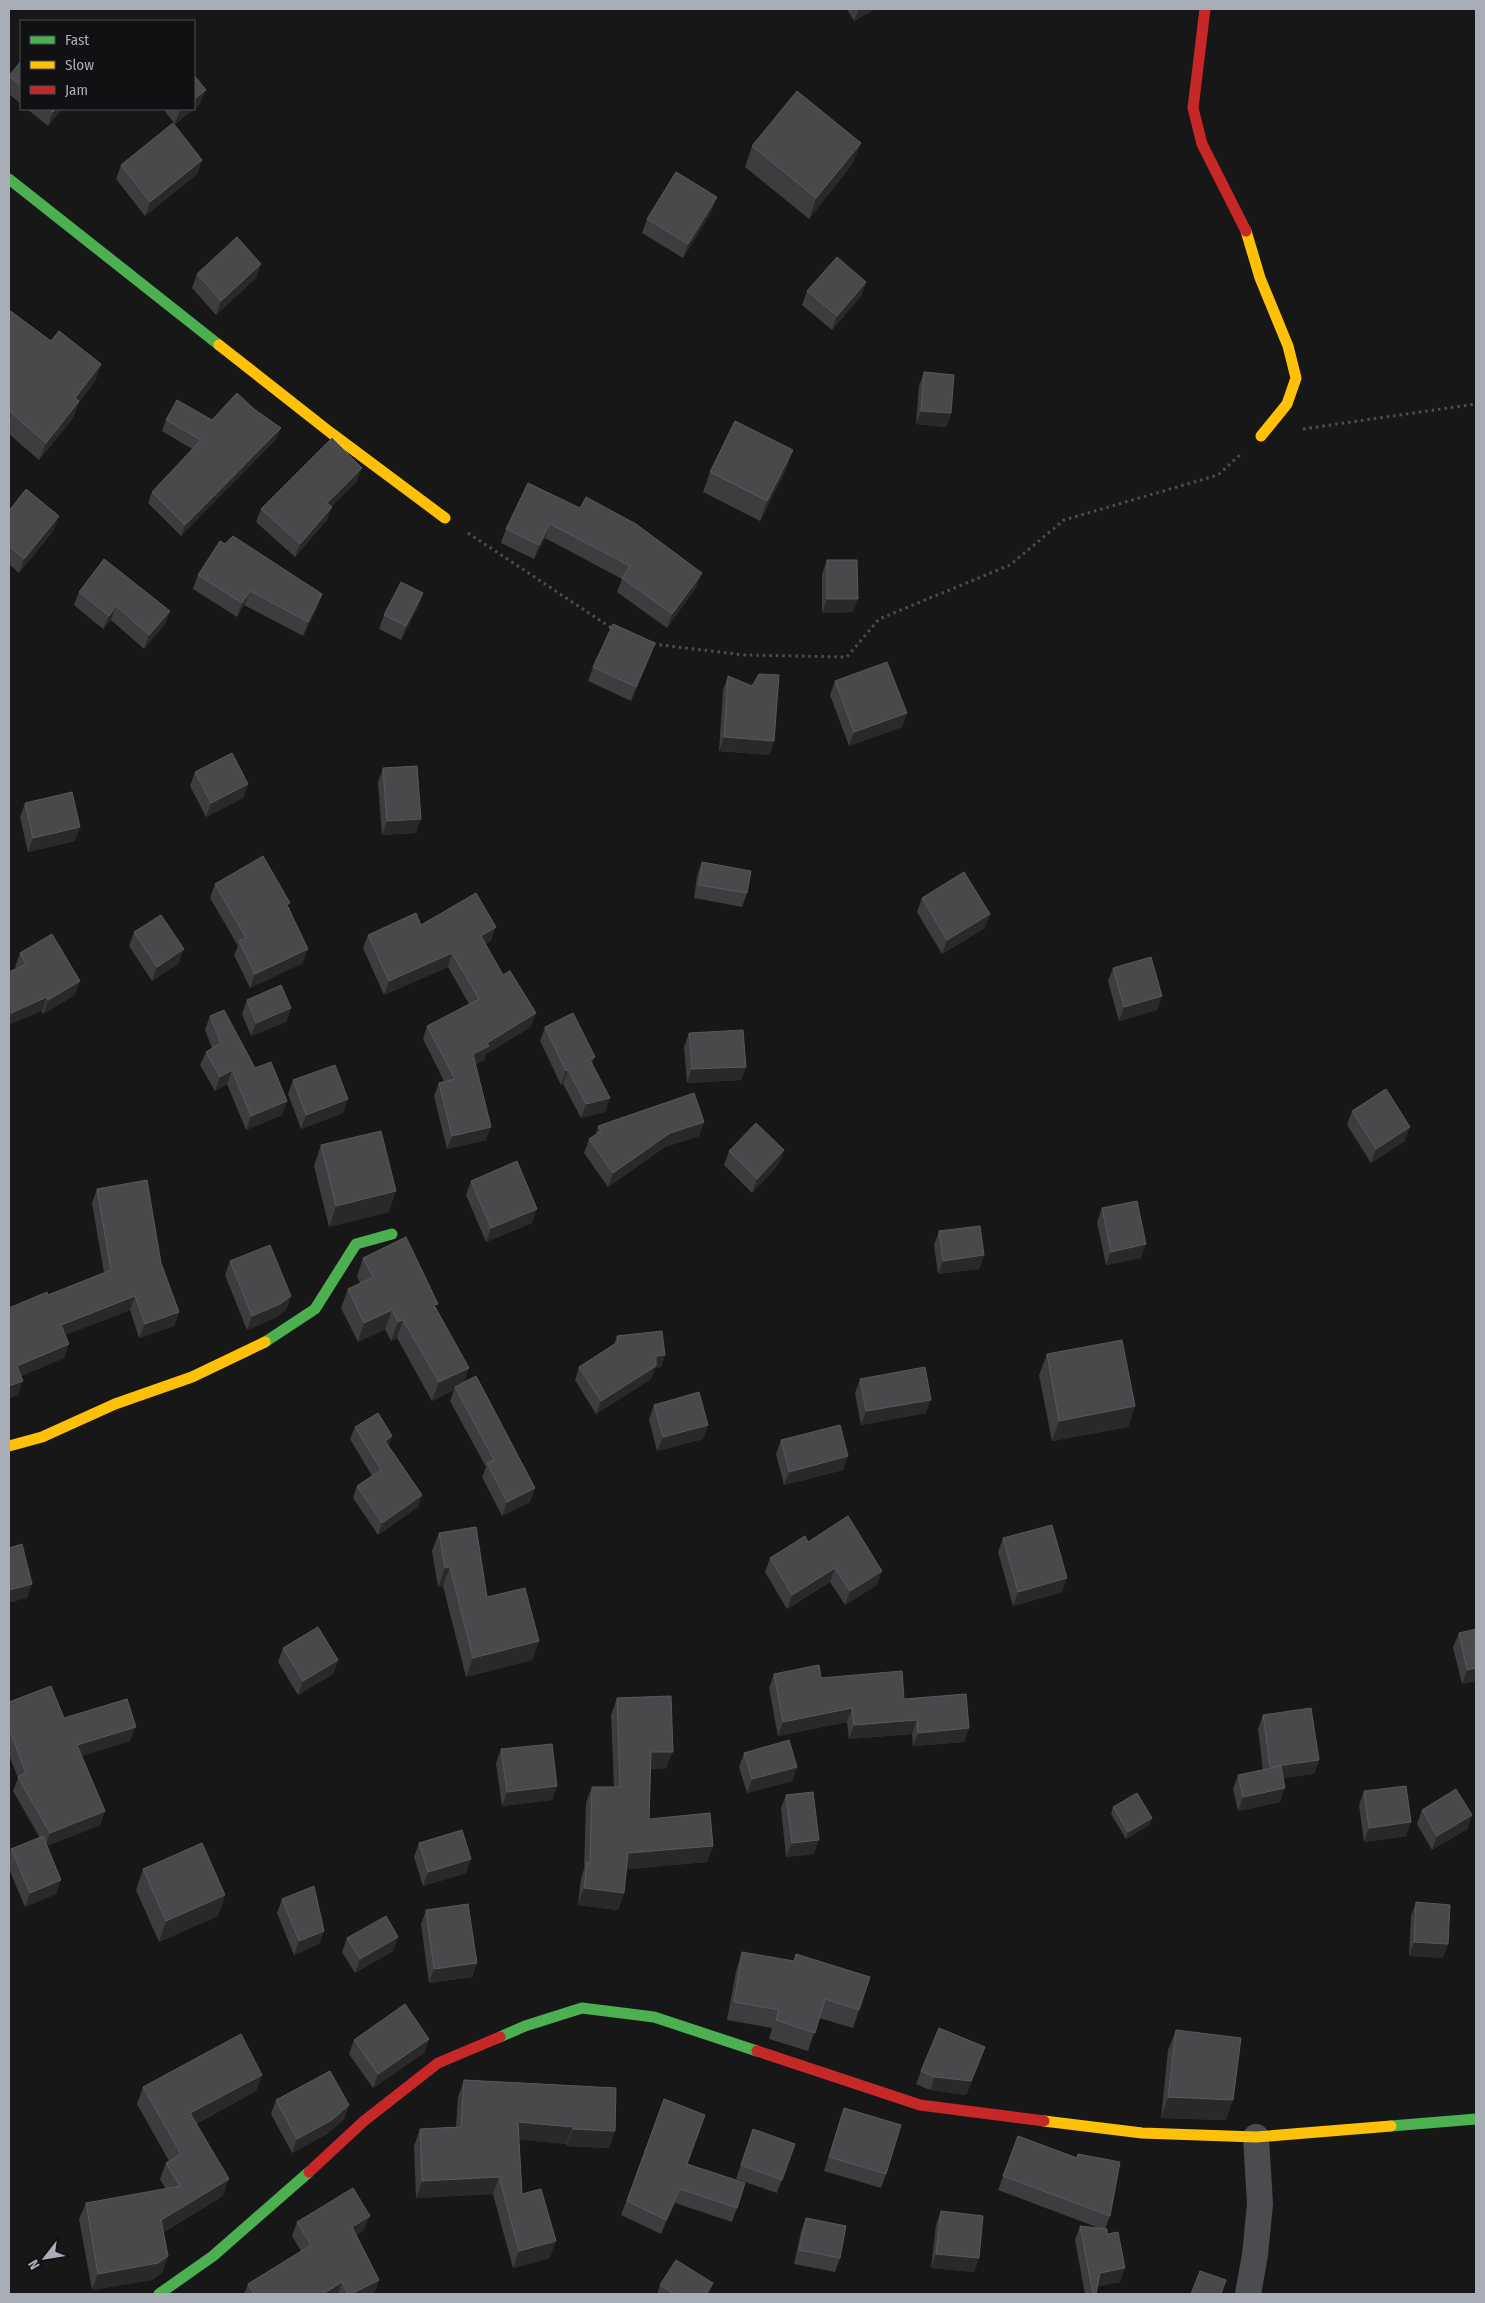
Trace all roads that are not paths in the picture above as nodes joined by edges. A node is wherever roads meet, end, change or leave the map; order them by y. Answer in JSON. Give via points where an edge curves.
{"nodes":[{"id":1,"x":1205,"y":9,"type":"edge"},
{"id":2,"x":9,"y":179,"type":"edge"},
{"id":3,"x":1261,"y":436,"type":"road end"},
{"id":4,"x":444,"y":518,"type":"road end"},
{"id":5,"x":392,"y":1234,"type":"dead end"},
{"id":6,"x":9,"y":1446,"type":"edge"},
{"id":7,"x":1476,"y":2119,"type":"edge"},
{"id":8,"x":1256,"y":2137,"type":"junction"},
{"id":9,"x":159,"y":2294,"type":"edge"},
{"id":10,"x":1248,"y":2294,"type":"edge"}],
"edges":[{"from":1,"to":3,"type":"street","via":[[1193,108],[1200,135],[1220,182],[1247,233],[1260,278],[1288,346],[1296,378],[1287,404]]},
{"from":2,"to":4,"type":"street"},
{"from":5,"to":6,"type":"street","via":[[356,1244],[315,1309],[277,1336],[192,1378],[116,1404],[42,1437]]},
{"from":7,"to":8,"type":"street"},
{"from":8,"to":9,"type":"street","via":[[1142,2133],[920,2105],[654,2017],[582,2008],[525,2026],[438,2063],[364,2121],[213,2256]]},
{"from":8,"to":10,"type":"street","via":[[1260,2204]]}]}
